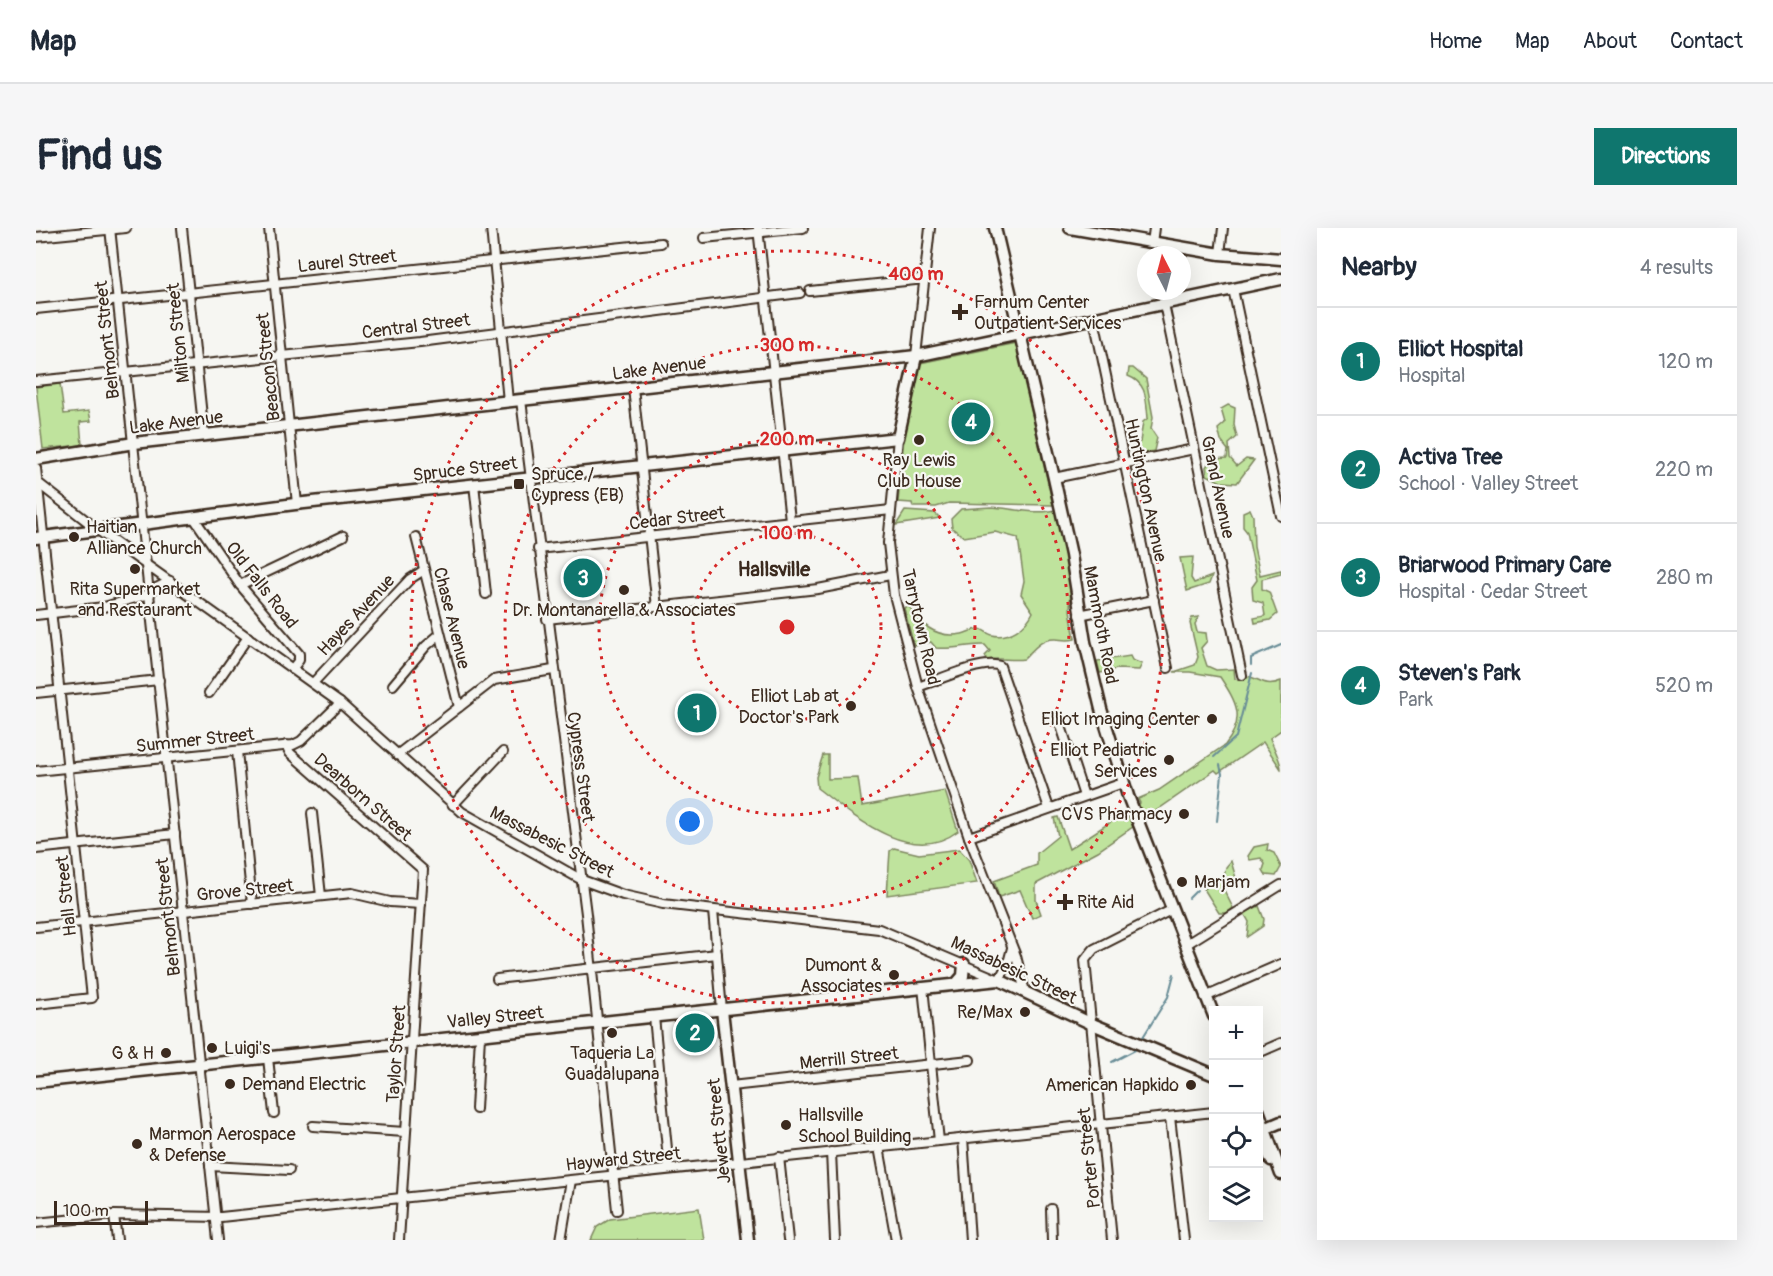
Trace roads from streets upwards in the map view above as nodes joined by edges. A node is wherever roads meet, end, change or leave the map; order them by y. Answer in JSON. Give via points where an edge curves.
{"nodes":[{"id":1,"x":126,"y":228,"type":"edge"},
{"id":2,"x":182,"y":228,"type":"edge"},
{"id":3,"x":269,"y":228,"type":"edge"},
{"id":4,"x":491,"y":228,"type":"edge"},
{"id":5,"x":803,"y":228,"type":"edge"},
{"id":6,"x":930,"y":228,"type":"edge"},
{"id":7,"x":995,"y":228,"type":"edge"},
{"id":8,"x":1070,"y":228,"type":"edge"},
{"id":9,"x":1154,"y":228,"type":"edge"},
{"id":10,"x":1223,"y":228,"type":"edge"},
{"id":11,"x":110,"y":229,"type":"edge"},
{"id":12,"x":758,"y":230,"type":"edge"},
{"id":13,"x":1085,"y":230,"type":"edge"},
{"id":14,"x":36,"y":237,"type":"edge"},
{"id":15,"x":704,"y":238,"type":"dead end"},
{"id":16,"x":661,"y":243,"type":"dead end"},
{"id":17,"x":1152,"y":243,"type":"junction"},
{"id":18,"x":1220,"y":254,"type":"junction"},
{"id":19,"x":1281,"y":259,"type":"edge"},
{"id":20,"x":493,"y":261,"type":"junction"},
{"id":21,"x":925,"y":279,"type":"junction"},
{"id":22,"x":1281,"y":279,"type":"edge"},
{"id":23,"x":275,"y":284,"type":"junction"},
{"id":24,"x":1233,"y":289,"type":"junction"},
{"id":25,"x":810,"y":291,"type":"dead end"},
{"id":26,"x":188,"y":293,"type":"junction"},
{"id":27,"x":800,"y":293,"type":"dead end"},
{"id":28,"x":765,"y":297,"type":"junction"},
{"id":29,"x":118,"y":301,"type":"junction"},
{"id":30,"x":1164,"y":304,"type":"junction"},
{"id":31,"x":36,"y":309,"type":"edge"},
{"id":32,"x":1095,"y":319,"type":"junction"},
{"id":33,"x":500,"y":331,"type":"junction"},
{"id":34,"x":1021,"y":334,"type":"junction"},
{"id":35,"x":916,"y":356,"type":"junction"},
{"id":36,"x":282,"y":357,"type":"junction"},
{"id":37,"x":196,"y":365,"type":"junction"},
{"id":38,"x":126,"y":372,"type":"junction"},
{"id":39,"x":773,"y":372,"type":"junction"},
{"id":40,"x":36,"y":381,"type":"edge"},
{"id":41,"x":633,"y":388,"type":"junction"},
{"id":42,"x":521,"y":400,"type":"junction"},
{"id":43,"x":508,"y":401,"type":"junction"},
{"id":44,"x":289,"y":426,"type":"junction"},
{"id":45,"x":204,"y":435,"type":"junction"},
{"id":46,"x":898,"y":438,"type":"junction"},
{"id":47,"x":134,"y":443,"type":"junction"},
{"id":48,"x":782,"y":449,"type":"junction"},
{"id":49,"x":1194,"y":449,"type":"junction"},
{"id":50,"x":36,"y":459,"type":"edge"},
{"id":51,"x":1125,"y":463,"type":"junction"},
{"id":52,"x":641,"y":465,"type":"junction"},
{"id":53,"x":36,"y":468,"type":"edge"},
{"id":54,"x":530,"y":478,"type":"junction"},
{"id":55,"x":1054,"y":478,"type":"junction"},
{"id":56,"x":38,"y":483,"type":"junction"},
{"id":57,"x":474,"y":484,"type":"junction"},
{"id":58,"x":1278,"y":489,"type":"edge"},
{"id":59,"x":297,"y":504,"type":"junction"},
{"id":60,"x":891,"y":510,"type":"junction"},
{"id":61,"x":1281,"y":516,"type":"edge"},
{"id":62,"x":194,"y":518,"type":"junction"},
{"id":63,"x":790,"y":520,"type":"junction"},
{"id":64,"x":142,"y":525,"type":"junction"},
{"id":65,"x":99,"y":531,"type":"junction"},
{"id":66,"x":343,"y":536,"type":"dead end"},
{"id":67,"x":649,"y":536,"type":"junction"},
{"id":68,"x":40,"y":537,"type":"edge"},
{"id":69,"x":416,"y":537,"type":"dead end"},
{"id":70,"x":538,"y":549,"type":"junction"},
{"id":71,"x":147,"y":565,"type":"junction"},
{"id":72,"x":424,"y":570,"type":"junction"},
{"id":73,"x":890,"y":575,"type":"junction"},
{"id":74,"x":170,"y":581,"type":"junction"},
{"id":75,"x":240,"y":585,"type":"junction"},
{"id":76,"x":150,"y":593,"type":"junction"},
{"id":77,"x":486,"y":594,"type":"dead end"},
{"id":78,"x":1154,"y":600,"type":"junction"},
{"id":79,"x":657,"y":607,"type":"junction"},
{"id":80,"x":52,"y":613,"type":"junction"},
{"id":81,"x":36,"y":615,"type":"edge"},
{"id":82,"x":1079,"y":615,"type":"junction"},
{"id":83,"x":547,"y":620,"type":"junction"},
{"id":84,"x":440,"y":634,"type":"junction"},
{"id":85,"x":248,"y":637,"type":"junction"},
{"id":86,"x":1168,"y":668,"type":"dead end"},
{"id":87,"x":292,"y":669,"type":"junction"},
{"id":88,"x":553,"y":670,"type":"junction"},
{"id":89,"x":1242,"y":675,"type":"dead end"},
{"id":90,"x":159,"y":680,"type":"junction"},
{"id":91,"x":313,"y":683,"type":"junction"},
{"id":92,"x":393,"y":685,"type":"dead end"},
{"id":93,"x":918,"y":687,"type":"junction"},
{"id":94,"x":60,"y":690,"type":"junction"},
{"id":95,"x":36,"y":693,"type":"edge"},
{"id":96,"x":209,"y":693,"type":"dead end"},
{"id":97,"x":340,"y":703,"type":"junction"},
{"id":98,"x":459,"y":707,"type":"junction"},
{"id":99,"x":1060,"y":723,"type":"dead end"},
{"id":100,"x":286,"y":746,"type":"junction"},
{"id":101,"x":237,"y":751,"type":"junction"},
{"id":102,"x":503,"y":752,"type":"dead end"},
{"id":103,"x":397,"y":755,"type":"junction"},
{"id":104,"x":167,"y":758,"type":"junction"},
{"id":105,"x":68,"y":767,"type":"junction"},
{"id":106,"x":36,"y":771,"type":"edge"},
{"id":107,"x":1123,"y":783,"type":"junction"},
{"id":108,"x":1084,"y":796,"type":"junction"},
{"id":109,"x":453,"y":805,"type":"junction"},
{"id":110,"x":1049,"y":808,"type":"junction"},
{"id":111,"x":312,"y":813,"type":"dead end"},
{"id":112,"x":175,"y":834,"type":"junction"},
{"id":113,"x":969,"y":837,"type":"junction"},
{"id":114,"x":76,"y":844,"type":"junction"},
{"id":115,"x":36,"y":849,"type":"edge"},
{"id":116,"x":423,"y":870,"type":"joint"},
{"id":117,"x":582,"y":880,"type":"junction"},
{"id":118,"x":1281,"y":885,"type":"edge"},
{"id":119,"x":321,"y":896,"type":"junction"},
{"id":120,"x":252,"y":904,"type":"junction"},
{"id":121,"x":421,"y":904,"type":"junction"},
{"id":122,"x":1171,"y":910,"type":"junction"},
{"id":123,"x":713,"y":911,"type":"junction"},
{"id":124,"x":182,"y":912,"type":"junction"},
{"id":125,"x":84,"y":922,"type":"junction"},
{"id":126,"x":36,"y":927,"type":"edge"},
{"id":127,"x":1185,"y":945,"type":"junction"},
{"id":128,"x":1012,"y":948,"type":"junction"},
{"id":129,"x":717,"y":954,"type":"junction"},
{"id":130,"x":964,"y":964,"type":"junction"},
{"id":131,"x":1281,"y":964,"type":"edge"},
{"id":132,"x":592,"y":969,"type":"junction"},
{"id":133,"x":497,"y":980,"type":"dead end"},
{"id":134,"x":999,"y":980,"type":"junction"},
{"id":135,"x":957,"y":984,"type":"junction"},
{"id":136,"x":923,"y":987,"type":"junction"},
{"id":137,"x":1024,"y":992,"type":"junction"},
{"id":138,"x":1205,"y":997,"type":"junction"},
{"id":139,"x":36,"y":1004,"type":"edge"},
{"id":140,"x":1209,"y":1006,"type":"edge"},
{"id":141,"x":722,"y":1010,"type":"junction"},
{"id":142,"x":654,"y":1017,"type":"junction"},
{"id":143,"x":599,"y":1022,"type":"junction"},
{"id":144,"x":1090,"y":1023,"type":"junction"},
{"id":145,"x":480,"y":1036,"type":"junction"},
{"id":146,"x":413,"y":1042,"type":"junction"},
{"id":147,"x":1281,"y":1043,"type":"edge"},
{"id":148,"x":1263,"y":1051,"type":"edge"},
{"id":149,"x":268,"y":1058,"type":"junction"},
{"id":150,"x":970,"y":1060,"type":"dead end"},
{"id":151,"x":199,"y":1065,"type":"junction"},
{"id":152,"x":930,"y":1065,"type":"junction"},
{"id":153,"x":1209,"y":1071,"type":"edge"},
{"id":154,"x":36,"y":1082,"type":"edge"},
{"id":155,"x":731,"y":1086,"type":"junction"},
{"id":156,"x":476,"y":1109,"type":"dead end"},
{"id":157,"x":274,"y":1113,"type":"dead end"},
{"id":158,"x":1209,"y":1114,"type":"edge"},
{"id":159,"x":1170,"y":1118,"type":"junction"},
{"id":160,"x":1281,"y":1122,"type":"edge"},
{"id":161,"x":1100,"y":1124,"type":"junction"},
{"id":162,"x":313,"y":1126,"type":"dead end"},
{"id":163,"x":1263,"y":1129,"type":"edge"},
{"id":164,"x":405,"y":1132,"type":"junction"},
{"id":165,"x":1263,"y":1135,"type":"edge"},
{"id":166,"x":963,"y":1138,"type":"junction"},
{"id":167,"x":939,"y":1141,"type":"junction"},
{"id":168,"x":879,"y":1147,"type":"junction"},
{"id":169,"x":831,"y":1152,"type":"junction"},
{"id":170,"x":779,"y":1157,"type":"junction"},
{"id":171,"x":739,"y":1162,"type":"junction"},
{"id":172,"x":210,"y":1166,"type":"junction"},
{"id":173,"x":669,"y":1169,"type":"junction"},
{"id":174,"x":289,"y":1170,"type":"dead end"},
{"id":175,"x":614,"y":1175,"type":"junction"},
{"id":176,"x":1281,"y":1176,"type":"edge"},
{"id":177,"x":571,"y":1180,"type":"junction"},
{"id":178,"x":401,"y":1198,"type":"junction"},
{"id":179,"x":1051,"y":1209,"type":"dead end"},
{"id":180,"x":617,"y":1210,"type":"dead end"},
{"id":181,"x":114,"y":1215,"type":"junction"},
{"id":182,"x":215,"y":1218,"type":"junction"},
{"id":183,"x":36,"y":1222,"type":"edge"},
{"id":184,"x":117,"y":1240,"type":"edge"},
{"id":185,"x":218,"y":1240,"type":"edge"},
{"id":186,"x":399,"y":1240,"type":"edge"},
{"id":187,"x":561,"y":1240,"type":"edge"},
{"id":188,"x":747,"y":1240,"type":"edge"},
{"id":189,"x":788,"y":1240,"type":"edge"},
{"id":190,"x":835,"y":1240,"type":"edge"},
{"id":191,"x":896,"y":1240,"type":"edge"},
{"id":192,"x":970,"y":1240,"type":"edge"},
{"id":193,"x":1052,"y":1240,"type":"edge"},
{"id":194,"x":1112,"y":1240,"type":"edge"},
{"id":195,"x":1184,"y":1240,"type":"edge"}],
"edges":[{"from":1,"to":11,"type":"street"},
{"from":2,"to":26,"type":"street","name":"Milton Street"},
{"from":3,"to":23,"type":"street","name":"Beacon Street"},
{"from":4,"to":20,"type":"street"},
{"from":5,"to":12,"type":"street"},
{"from":6,"to":21,"type":"street","name":"Tarrytown Road"},
{"from":7,"to":34,"type":"street","name":"Mammoth Road"},
{"from":8,"to":13,"type":"street"},
{"from":9,"to":17,"type":"street"},
{"from":10,"to":18,"type":"street"},
{"from":11,"to":14,"type":"street"},
{"from":11,"to":29,"type":"street","name":"Belmont Street"},
{"from":12,"to":15,"type":"street"},
{"from":12,"to":28,"type":"street"},
{"from":13,"to":17,"type":"street"},
{"from":16,"to":20,"type":"street","name":"Laurel Street"},
{"from":17,"to":18,"type":"street"},
{"from":18,"to":19,"type":"street"},
{"from":20,"to":23,"type":"street","name":"Laurel Street"},
{"from":20,"to":33,"type":"street"},
{"from":21,"to":25,"type":"street"},
{"from":21,"to":35,"type":"street","name":"Tarrytown Road"},
{"from":22,"to":24,"type":"street","name":"Lake Avenue"},
{"from":23,"to":26,"type":"street","name":"Laurel Street"},
{"from":23,"to":36,"type":"street","name":"Beacon Street"},
{"from":24,"to":30,"type":"street","name":"Lake Avenue"},
{"from":24,"to":58,"type":"street"},
{"from":26,"to":29,"type":"street","name":"Laurel Street"},
{"from":26,"to":37,"type":"street","name":"Milton Street"},
{"from":27,"to":28,"type":"street","name":"Central Street"},
{"from":28,"to":33,"type":"street","name":"Central Street"},
{"from":28,"to":39,"type":"street"},
{"from":29,"to":31,"type":"street","name":"Laurel Street"},
{"from":29,"to":38,"type":"street","name":"Belmont Street"},
{"from":30,"to":32,"type":"street","name":"Lake Avenue"},
{"from":30,"to":49,"type":"street","name":"Grand Avenue"},
{"from":32,"to":34,"type":"street","name":"Lake Avenue"},
{"from":32,"to":51,"type":"street","name":"Huntington Avenue"},
{"from":33,"to":36,"type":"street","name":"Central Street"},
{"from":33,"to":43,"type":"street"},
{"from":34,"to":35,"type":"street","name":"Lake Avenue"},
{"from":34,"to":55,"type":"street","name":"Mammoth Road"},
{"from":35,"to":39,"type":"street","name":"Lake Avenue"},
{"from":35,"to":46,"type":"street","name":"Tarrytown Road"},
{"from":36,"to":37,"type":"street","name":"Central Street"},
{"from":36,"to":44,"type":"street","name":"Beacon Street"},
{"from":37,"to":38,"type":"street","name":"Central Street"},
{"from":37,"to":45,"type":"street","name":"Milton Street"},
{"from":38,"to":40,"type":"street","name":"Central Street"},
{"from":38,"to":47,"type":"street","name":"Belmont Street"},
{"from":39,"to":41,"type":"street","name":"Lake Avenue"},
{"from":39,"to":48,"type":"street"},
{"from":41,"to":42,"type":"street","name":"Lake Avenue"},
{"from":41,"to":52,"type":"street"},
{"from":42,"to":43,"type":"street","name":"Lake Avenue"},
{"from":42,"to":54,"type":"street","name":"Cypress Street"},
{"from":43,"to":44,"type":"street","name":"Lake Avenue"},
{"from":44,"to":45,"type":"street","name":"Lake Avenue"},
{"from":44,"to":59,"type":"street","name":"Beacon Street"},
{"from":45,"to":47,"type":"street","name":"Lake Avenue"},
{"from":46,"to":48,"type":"street","name":"Spruce Street"},
{"from":46,"to":60,"type":"street","name":"Tarrytown Road"},
{"from":47,"to":50,"type":"street","name":"Lake Avenue"},
{"from":47,"to":64,"type":"street","name":"Belmont Street"},
{"from":48,"to":52,"type":"street","name":"Spruce Street"},
{"from":48,"to":63,"type":"street"},
{"from":49,"to":51,"type":"street"},
{"from":49,"to":89,"type":"street","name":"Grand Avenue"},
{"from":51,"to":55,"type":"street"},
{"from":51,"to":78,"type":"street","name":"Huntington Avenue"},
{"from":52,"to":54,"type":"street","name":"Spruce Street"},
{"from":52,"to":67,"type":"street"},
{"from":53,"to":56,"type":"street","name":"Hall Street"},
{"from":54,"to":57,"type":"street","name":"Spruce Street"},
{"from":54,"to":70,"type":"street","name":"Cypress Street"},
{"from":55,"to":82,"type":"street","name":"Mammoth Road"},
{"from":56,"to":65,"type":"street","name":"Massabesic Street"},
{"from":56,"to":68,"type":"street","name":"Hall Street"},
{"from":57,"to":59,"type":"street","name":"Spruce Street"},
{"from":57,"to":77,"type":"street"},
{"from":58,"to":61,"type":"street"},
{"from":59,"to":62,"type":"street","name":"Spruce Street"},
{"from":60,"to":63,"type":"street","name":"Cedar Street"},
{"from":60,"to":73,"type":"street","name":"Tarrytown Road"},
{"from":62,"to":64,"type":"street","name":"Spruce Street"},
{"from":62,"to":75,"type":"street","name":"Old Falls Road"},
{"from":63,"to":67,"type":"street","name":"Cedar Street"},
{"from":64,"to":65,"type":"street","name":"Spruce Street"},
{"from":64,"to":71,"type":"street","name":"Belmont Street"},
{"from":65,"to":68,"type":"street","name":"Spruce Street"},
{"from":65,"to":71,"type":"street","name":"Massabesic Street"},
{"from":66,"to":75,"type":"street"},
{"from":67,"to":70,"type":"street","name":"Cedar Street"},
{"from":67,"to":79,"type":"street"},
{"from":68,"to":80,"type":"street","name":"Hall Street"},
{"from":69,"to":72,"type":"street","name":"Chase Avenue"},
{"from":70,"to":83,"type":"street","name":"Cypress Street"},
{"from":71,"to":74,"type":"street","name":"Massabesic Street"},
{"from":71,"to":76,"type":"street","name":"Belmont Street"},
{"from":72,"to":84,"type":"street","name":"Chase Avenue"},
{"from":72,"to":91,"type":"street","name":"Hayes Avenue","via":[[410,579]]},
{"from":73,"to":79,"type":"street","via":[[818,589]]},
{"from":73,"to":93,"type":"street","name":"Tarrytown Road"},
{"from":74,"to":76,"type":"street"},
{"from":74,"to":85,"type":"street","name":"Massabesic Street"},
{"from":75,"to":87,"type":"street","name":"Old Falls Road","via":[[299,654]]},
{"from":76,"to":80,"type":"street","via":[[104,607]]},
{"from":76,"to":90,"type":"street","name":"Belmont Street"},
{"from":78,"to":82,"type":"street"},
{"from":78,"to":86,"type":"street","name":"Huntington Avenue"},
{"from":79,"to":83,"type":"street"},
{"from":80,"to":81,"type":"street"},
{"from":80,"to":94,"type":"street","name":"Hall Street"},
{"from":82,"to":107,"type":"street","name":"Mammoth Road"},
{"from":83,"to":88,"type":"street","name":"Cypress Street"},
{"from":84,"to":92,"type":"street"},
{"from":84,"to":98,"type":"street","name":"Chase Avenue"},
{"from":85,"to":87,"type":"street","name":"Massabesic Street"},
{"from":85,"to":96,"type":"street"},
{"from":87,"to":91,"type":"street","name":"Massabesic Street"},
{"from":88,"to":98,"type":"street","via":[[494,680]]},
{"from":88,"to":117,"type":"street","name":"Cypress Street"},
{"from":90,"to":94,"type":"street"},
{"from":90,"to":104,"type":"street","name":"Belmont Street"},
{"from":91,"to":97,"type":"street","name":"Massabesic Street"},
{"from":93,"to":110,"type":"street","via":[[996,664],[1002,670]]},
{"from":93,"to":113,"type":"street","name":"Tarrytown Road"},
{"from":94,"to":95,"type":"street"},
{"from":94,"to":105,"type":"street","name":"Hall Street"},
{"from":97,"to":100,"type":"street","name":"Summer Street","via":[[301,741]]},
{"from":97,"to":103,"type":"street","name":"Massabesic Street"},
{"from":98,"to":103,"type":"street"},
{"from":99,"to":108,"type":"street"},
{"from":100,"to":101,"type":"street","name":"Summer Street"},
{"from":100,"to":116,"type":"street","name":"Dearborn Street"},
{"from":101,"to":104,"type":"street","name":"Summer Street"},
{"from":101,"to":120,"type":"street"},
{"from":102,"to":109,"type":"street"},
{"from":103,"to":109,"type":"street","name":"Massabesic Street"},
{"from":104,"to":105,"type":"street","name":"Summer Street"},
{"from":104,"to":112,"type":"street","name":"Belmont Street"},
{"from":105,"to":106,"type":"street","name":"Summer Street"},
{"from":105,"to":114,"type":"street","name":"Hall Street"},
{"from":107,"to":108,"type":"street"},
{"from":107,"to":122,"type":"street","name":"Mammoth Road"},
{"from":108,"to":110,"type":"street"},
{"from":109,"to":117,"type":"street","name":"Massabesic Street"},
{"from":110,"to":113,"type":"street"},
{"from":111,"to":119,"type":"street"},
{"from":112,"to":114,"type":"street"},
{"from":112,"to":124,"type":"street","name":"Belmont Street"},
{"from":113,"to":128,"type":"street","name":"Tarrytown Road"},
{"from":114,"to":115,"type":"street"},
{"from":114,"to":125,"type":"street","name":"Hall Street"},
{"from":116,"to":121,"type":"street","name":"Taylor Street"},
{"from":117,"to":123,"type":"street","name":"Massabesic Street","via":[[648,902]]},
{"from":117,"to":132,"type":"street","name":"Cypress Street"},
{"from":118,"to":127,"type":"street"},
{"from":119,"to":120,"type":"street","name":"Grove Street"},
{"from":119,"to":121,"type":"street","name":"Grove Street","via":[[357,893]]},
{"from":120,"to":124,"type":"street","name":"Grove Street"},
{"from":121,"to":146,"type":"street","name":"Taylor Street"},
{"from":122,"to":127,"type":"street","name":"Mammoth Road"},
{"from":122,"to":144,"type":"street","name":"Porter Street","via":[[1088,953],[1085,960]]},
{"from":123,"to":129,"type":"street","name":"Jewett Street"},
{"from":123,"to":130,"type":"street","name":"Massabesic Street","via":[[879,929]]},
{"from":124,"to":125,"type":"street","name":"Grove Street"},
{"from":124,"to":151,"type":"street","name":"Belmont Street"},
{"from":125,"to":126,"type":"street","name":"Grove Street"},
{"from":125,"to":139,"type":"street","name":"Hall Street","via":[[92,998]]},
{"from":127,"to":138,"type":"street","name":"Mammoth Road"},
{"from":128,"to":134,"type":"street"},
{"from":128,"to":137,"type":"street","name":"Tarrytown Road"},
{"from":129,"to":132,"type":"street"},
{"from":129,"to":141,"type":"street","name":"Jewett Street"},
{"from":130,"to":134,"type":"street","name":"Massabesic Street"},
{"from":130,"to":135,"type":"street","via":[[963,976]]},
{"from":131,"to":138,"type":"street"},
{"from":132,"to":133,"type":"street"},
{"from":132,"to":143,"type":"street","name":"Cypress Street"},
{"from":134,"to":135,"type":"street","name":"Valley Street"},
{"from":134,"to":137,"type":"street","name":"Massabesic Street"},
{"from":135,"to":136,"type":"street","name":"Valley Street"},
{"from":136,"to":141,"type":"street","name":"Valley Street"},
{"from":136,"to":152,"type":"street"},
{"from":137,"to":144,"type":"street","name":"Massabesic Street"},
{"from":138,"to":140,"type":"street","name":"Mammoth Road"},
{"from":141,"to":142,"type":"street","name":"Valley Street"},
{"from":141,"to":155,"type":"street","name":"Jewett Street"},
{"from":142,"to":143,"type":"street","name":"Valley Street"},
{"from":142,"to":173,"type":"street"},
{"from":143,"to":145,"type":"street","name":"Valley Street"},
{"from":143,"to":175,"type":"street","name":"Cypress Street"},
{"from":144,"to":153,"type":"street","name":"Massabesic Street"},
{"from":144,"to":161,"type":"street","name":"Porter Street"},
{"from":145,"to":146,"type":"street","name":"Valley Street"},
{"from":145,"to":156,"type":"street"},
{"from":146,"to":149,"type":"street","name":"Valley Street"},
{"from":146,"to":164,"type":"street","name":"Taylor Street"},
{"from":147,"to":148,"type":"street"},
{"from":149,"to":151,"type":"street","name":"Valley Street"},
{"from":149,"to":157,"type":"street"},
{"from":150,"to":152,"type":"street","name":"Merrill Street"},
{"from":151,"to":154,"type":"street","name":"Valley Street"},
{"from":151,"to":172,"type":"street","name":"Belmont Street"},
{"from":152,"to":155,"type":"street","name":"Merrill Street"},
{"from":152,"to":167,"type":"street"},
{"from":155,"to":171,"type":"street","name":"Jewett Street"},
{"from":158,"to":159,"type":"street","name":"Hayward Street"},
{"from":159,"to":161,"type":"street","name":"Hayward Street"},
{"from":159,"to":195,"type":"street"},
{"from":160,"to":163,"type":"street"},
{"from":161,"to":166,"type":"street","name":"Hayward Street"},
{"from":161,"to":194,"type":"street","name":"Porter Street"},
{"from":162,"to":164,"type":"street"},
{"from":164,"to":178,"type":"street","name":"Taylor Street"},
{"from":165,"to":176,"type":"street"},
{"from":166,"to":167,"type":"street","name":"Hayward Street"},
{"from":166,"to":192,"type":"street"},
{"from":167,"to":168,"type":"street","name":"Hayward Street"},
{"from":168,"to":169,"type":"street","name":"Hayward Street"},
{"from":168,"to":191,"type":"street"},
{"from":169,"to":170,"type":"street","name":"Hayward Street"},
{"from":169,"to":190,"type":"street"},
{"from":170,"to":171,"type":"street","name":"Hayward Street"},
{"from":170,"to":189,"type":"street"},
{"from":171,"to":173,"type":"street","name":"Hayward Street"},
{"from":171,"to":188,"type":"street","name":"Jewett Street"},
{"from":172,"to":174,"type":"street"},
{"from":172,"to":182,"type":"street","name":"Belmont Street"},
{"from":173,"to":175,"type":"street","name":"Hayward Street"},
{"from":175,"to":177,"type":"street","name":"Hayward Street"},
{"from":175,"to":180,"type":"street","name":"Cypress Street"},
{"from":177,"to":178,"type":"street","name":"Hayward Street"},
{"from":177,"to":187,"type":"street"},
{"from":178,"to":182,"type":"street","name":"Hayward Street"},
{"from":178,"to":186,"type":"street","name":"Taylor Street"},
{"from":179,"to":193,"type":"street"},
{"from":181,"to":182,"type":"street","name":"Hayward Street"},
{"from":181,"to":183,"type":"street","name":"Hayward Street"},
{"from":181,"to":184,"type":"street"},
{"from":182,"to":185,"type":"street","name":"Belmont Street"}]}
